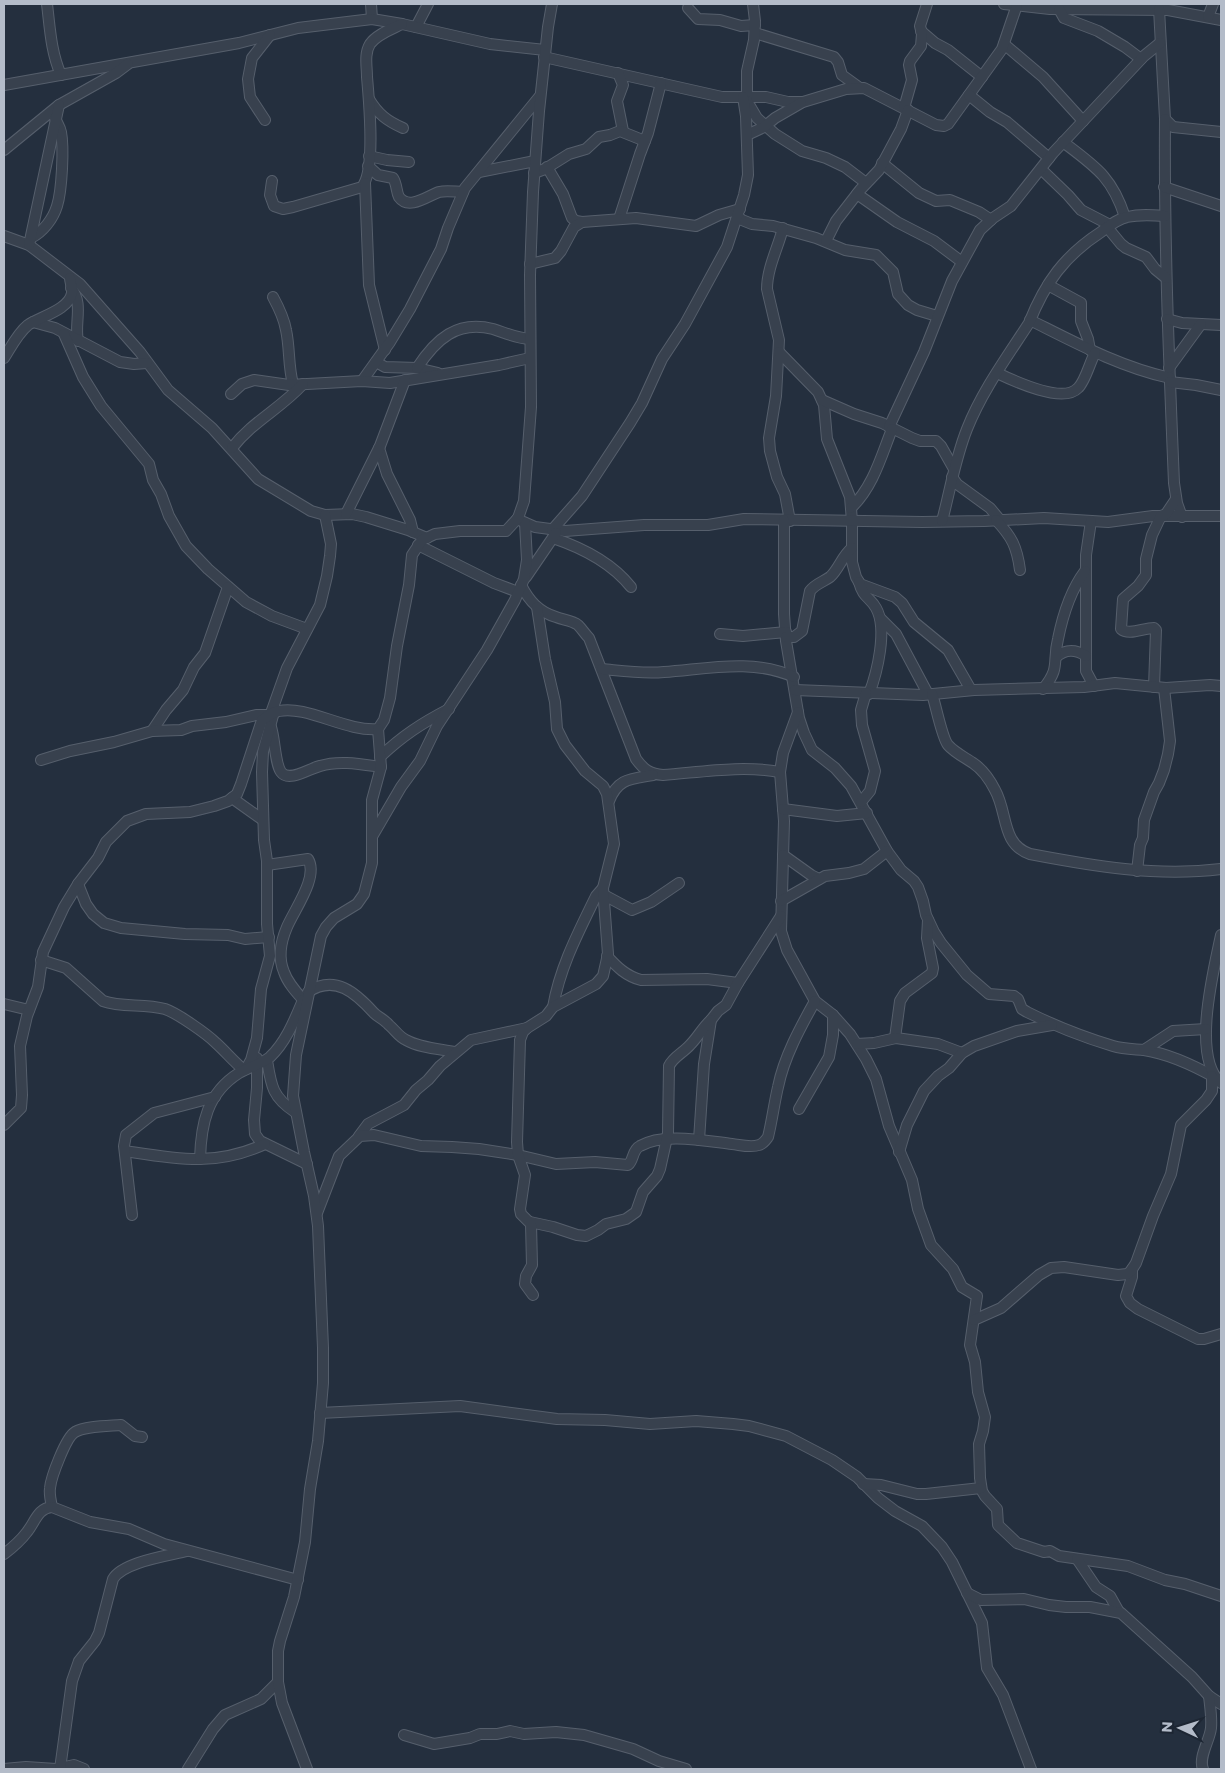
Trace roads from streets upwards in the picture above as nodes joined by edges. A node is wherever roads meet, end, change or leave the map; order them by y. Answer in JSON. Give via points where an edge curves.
{"nodes":[{"id":1,"x":47,"y":4,"type":"edge"},
{"id":2,"x":371,"y":4,"type":"edge"},
{"id":3,"x":428,"y":4,"type":"edge"},
{"id":4,"x":552,"y":4,"type":"edge"},
{"id":5,"x":753,"y":4,"type":"edge"},
{"id":6,"x":927,"y":4,"type":"edge"},
{"id":7,"x":1011,"y":4,"type":"edge"},
{"id":8,"x":1213,"y":4,"type":"edge"},
{"id":9,"x":1072,"y":6,"type":"edge"},
{"id":10,"x":1148,"y":7,"type":"edge"},
{"id":11,"x":1177,"y":7,"type":"edge"},
{"id":12,"x":688,"y":8,"type":"dead end"},
{"id":13,"x":1058,"y":9,"type":"junction"},
{"id":14,"x":1208,"y":17,"type":"junction"},
{"id":15,"x":372,"y":19,"type":"junction"},
{"id":16,"x":1221,"y":20,"type":"edge"},
{"id":17,"x":402,"y":24,"type":"junction"},
{"id":18,"x":416,"y":27,"type":"junction"},
{"id":19,"x":755,"y":29,"type":"junction"},
{"id":20,"x":921,"y":31,"type":"junction"},
{"id":21,"x":271,"y":35,"type":"junction"},
{"id":22,"x":1160,"y":43,"type":"junction"},
{"id":23,"x":1004,"y":44,"type":"junction"},
{"id":24,"x":545,"y":54,"type":"junction"},
{"id":25,"x":1141,"y":59,"type":"junction"},
{"id":26,"x":130,"y":63,"type":"junction"},
{"id":27,"x":618,"y":73,"type":"junction"},
{"id":28,"x":61,"y":75,"type":"junction"},
{"id":29,"x":982,"y":77,"type":"junction"},
{"id":30,"x":661,"y":83,"type":"junction"},
{"id":31,"x":4,"y":84,"type":"edge"},
{"id":32,"x":860,"y":88,"type":"junction"},
{"id":33,"x":969,"y":95,"type":"junction"},
{"id":34,"x":540,"y":96,"type":"junction"},
{"id":35,"x":745,"y":97,"type":"junction"},
{"id":36,"x":369,"y":98,"type":"junction"},
{"id":37,"x":803,"y":102,"type":"junction"},
{"id":38,"x":59,"y":105,"type":"junction"},
{"id":39,"x":906,"y":109,"type":"junction"},
{"id":40,"x":55,"y":118,"type":"junction"},
{"id":41,"x":1165,"y":119,"type":"junction"},
{"id":42,"x":265,"y":120,"type":"dead end"},
{"id":43,"x":1084,"y":121,"type":"junction"},
{"id":44,"x":766,"y":126,"type":"junction"},
{"id":45,"x":403,"y":128,"type":"dead end"},
{"id":46,"x":623,"y":131,"type":"junction"},
{"id":47,"x":1221,"y":132,"type":"edge"},
{"id":48,"x":747,"y":135,"type":"junction"},
{"id":49,"x":645,"y":140,"type":"junction"},
{"id":50,"x":1063,"y":142,"type":"junction"},
{"id":51,"x":4,"y":150,"type":"edge"},
{"id":52,"x":1049,"y":158,"type":"junction"},
{"id":53,"x":369,"y":161,"type":"junction"},
{"id":54,"x":535,"y":161,"type":"junction"},
{"id":55,"x":409,"y":162,"type":"dead end"},
{"id":56,"x":882,"y":163,"type":"junction"},
{"id":57,"x":548,"y":167,"type":"junction"},
{"id":58,"x":1041,"y":169,"type":"junction"},
{"id":59,"x":478,"y":172,"type":"junction"},
{"id":60,"x":534,"y":173,"type":"junction"},
{"id":61,"x":272,"y":181,"type":"dead end"},
{"id":62,"x":365,"y":183,"type":"junction"},
{"id":63,"x":866,"y":183,"type":"junction"},
{"id":64,"x":1164,"y":187,"type":"junction"},
{"id":65,"x":463,"y":192,"type":"junction"},
{"id":66,"x":857,"y":194,"type":"junction"},
{"id":67,"x":1221,"y":206,"type":"edge"},
{"id":68,"x":738,"y":213,"type":"junction"},
{"id":69,"x":1165,"y":216,"type":"junction"},
{"id":70,"x":1125,"y":217,"type":"junction"},
{"id":71,"x":619,"y":219,"type":"junction"},
{"id":72,"x":991,"y":220,"type":"junction"},
{"id":73,"x":582,"y":222,"type":"junction"},
{"id":74,"x":1109,"y":226,"type":"junction"},
{"id":75,"x":783,"y":228,"type":"junction"},
{"id":76,"x":4,"y":236,"type":"edge"},
{"id":77,"x":30,"y":241,"type":"junction"},
{"id":78,"x":826,"y":241,"type":"junction"},
{"id":79,"x":962,"y":262,"type":"junction"},
{"id":80,"x":530,"y":264,"type":"junction"},
{"id":81,"x":1166,"y":278,"type":"junction"},
{"id":82,"x":71,"y":283,"type":"junction"},
{"id":83,"x":1048,"y":285,"type":"junction"},
{"id":84,"x":273,"y":298,"type":"dead end"},
{"id":85,"x":937,"y":316,"type":"junction"},
{"id":86,"x":1167,"y":319,"type":"junction"},
{"id":87,"x":1030,"y":320,"type":"junction"},
{"id":88,"x":34,"y":322,"type":"junction"},
{"id":89,"x":1202,"y":324,"type":"junction"},
{"id":90,"x":1221,"y":325,"type":"edge"},
{"id":91,"x":64,"y":334,"type":"junction"},
{"id":92,"x":530,"y":339,"type":"junction"},
{"id":93,"x":78,"y":341,"type":"junction"},
{"id":94,"x":385,"y":350,"type":"junction"},
{"id":95,"x":1092,"y":351,"type":"junction"},
{"id":96,"x":779,"y":352,"type":"junction"},
{"id":97,"x":4,"y":358,"type":"edge"},
{"id":98,"x":530,"y":358,"type":"junction"},
{"id":99,"x":376,"y":362,"type":"junction"},
{"id":100,"x":148,"y":363,"type":"junction"},
{"id":101,"x":417,"y":368,"type":"junction"},
{"id":102,"x":997,"y":373,"type":"junction"},
{"id":103,"x":440,"y":374,"type":"junction"},
{"id":104,"x":1170,"y":376,"type":"junction"},
{"id":105,"x":405,"y":380,"type":"junction"},
{"id":106,"x":362,"y":381,"type":"junction"},
{"id":107,"x":390,"y":382,"type":"junction"},
{"id":108,"x":298,"y":384,"type":"junction"},
{"id":109,"x":1221,"y":390,"type":"edge"},
{"id":110,"x":231,"y":394,"type":"dead end"},
{"id":111,"x":822,"y":400,"type":"junction"},
{"id":112,"x":395,"y":405,"type":"junction"},
{"id":113,"x":891,"y":428,"type":"junction"},
{"id":114,"x":962,"y":445,"type":"junction"},
{"id":115,"x":232,"y":448,"type":"junction"},
{"id":116,"x":379,"y":448,"type":"junction"},
{"id":117,"x":944,"y":450,"type":"junction"},
{"id":118,"x":953,"y":473,"type":"junction"},
{"id":119,"x":1176,"y":499,"type":"junction"},
{"id":120,"x":851,"y":508,"type":"junction"},
{"id":121,"x":346,"y":514,"type":"junction"},
{"id":122,"x":325,"y":515,"type":"junction"},
{"id":123,"x":1161,"y":516,"type":"junction"},
{"id":124,"x":1221,"y":516,"type":"edge"},
{"id":125,"x":1182,"y":517,"type":"junction"},
{"id":126,"x":787,"y":520,"type":"junction"},
{"id":127,"x":852,"y":520,"type":"junction"},
{"id":128,"x":998,"y":520,"type":"junction"},
{"id":129,"x":521,"y":521,"type":"junction"},
{"id":130,"x":1091,"y":521,"type":"junction"},
{"id":131,"x":942,"y":522,"type":"junction"},
{"id":132,"x":413,"y":532,"type":"junction"},
{"id":133,"x":554,"y":533,"type":"junction"},
{"id":134,"x":427,"y":538,"type":"junction"},
{"id":135,"x":418,"y":545,"type":"junction"},
{"id":136,"x":852,"y":548,"type":"junction"},
{"id":137,"x":1020,"y":570,"type":"dead end"},
{"id":138,"x":1086,"y":571,"type":"junction"},
{"id":139,"x":859,"y":582,"type":"junction"},
{"id":140,"x":521,"y":586,"type":"junction"},
{"id":141,"x":228,"y":587,"type":"junction"},
{"id":142,"x":631,"y":587,"type":"dead end"},
{"id":143,"x":537,"y":607,"type":"junction"},
{"id":144,"x":880,"y":618,"type":"junction"},
{"id":145,"x":307,"y":629,"type":"junction"},
{"id":146,"x":720,"y":634,"type":"dead end"},
{"id":147,"x":786,"y":635,"type":"junction"},
{"id":148,"x":1086,"y":656,"type":"junction"},
{"id":149,"x":1056,"y":658,"type":"junction"},
{"id":150,"x":602,"y":669,"type":"junction"},
{"id":151,"x":794,"y":677,"type":"junction"},
{"id":152,"x":1094,"y":686,"type":"junction"},
{"id":153,"x":1221,"y":686,"type":"edge"},
{"id":154,"x":1159,"y":687,"type":"junction"},
{"id":155,"x":1043,"y":689,"type":"junction"},
{"id":156,"x":795,"y":690,"type":"junction"},
{"id":157,"x":970,"y":690,"type":"junction"},
{"id":158,"x":867,"y":693,"type":"junction"},
{"id":159,"x":930,"y":694,"type":"junction"},
{"id":160,"x":449,"y":709,"type":"junction"},
{"id":161,"x":798,"y":712,"type":"junction"},
{"id":162,"x":271,"y":713,"type":"junction"},
{"id":163,"x":271,"y":727,"type":"junction"},
{"id":164,"x":378,"y":729,"type":"junction"},
{"id":165,"x":152,"y":731,"type":"junction"},
{"id":166,"x":41,"y":760,"type":"dead end"},
{"id":167,"x":380,"y":762,"type":"junction"},
{"id":168,"x":780,"y":772,"type":"junction"},
{"id":169,"x":652,"y":774,"type":"junction"},
{"id":170,"x":232,"y":798,"type":"junction"},
{"id":171,"x":609,"y":801,"type":"junction"},
{"id":172,"x":861,"y":802,"type":"junction"},
{"id":173,"x":783,"y":809,"type":"junction"},
{"id":174,"x":867,"y":813,"type":"junction"},
{"id":175,"x":264,"y":820,"type":"junction"},
{"id":176,"x":372,"y":836,"type":"junction"},
{"id":177,"x":887,"y":851,"type":"junction"},
{"id":178,"x":784,"y":855,"type":"junction"},
{"id":179,"x":267,"y":865,"type":"junction"},
{"id":180,"x":1221,"y":869,"type":"edge"},
{"id":181,"x":1137,"y":871,"type":"junction"},
{"id":182,"x":820,"y":879,"type":"junction"},
{"id":183,"x":679,"y":883,"type":"dead end"},
{"id":184,"x":78,"y":884,"type":"junction"},
{"id":185,"x":604,"y":891,"type":"junction"},
{"id":186,"x":781,"y":901,"type":"junction"},
{"id":187,"x":781,"y":916,"type":"junction"},
{"id":188,"x":928,"y":919,"type":"junction"},
{"id":189,"x":1221,"y":935,"type":"edge"},
{"id":190,"x":269,"y":937,"type":"junction"},
{"id":191,"x":607,"y":956,"type":"junction"},
{"id":192,"x":41,"y":960,"type":"junction"},
{"id":193,"x":738,"y":983,"type":"junction"},
{"id":194,"x":306,"y":999,"type":"junction"},
{"id":195,"x":815,"y":1001,"type":"junction"},
{"id":196,"x":4,"y":1004,"type":"edge"},
{"id":197,"x":553,"y":1007,"type":"junction"},
{"id":198,"x":29,"y":1010,"type":"junction"},
{"id":199,"x":833,"y":1015,"type":"junction"},
{"id":200,"x":711,"y":1020,"type":"junction"},
{"id":201,"x":1052,"y":1025,"type":"junction"},
{"id":202,"x":527,"y":1028,"type":"junction"},
{"id":203,"x":1206,"y":1029,"type":"junction"},
{"id":204,"x":257,"y":1038,"type":"junction"},
{"id":205,"x":895,"y":1038,"type":"junction"},
{"id":206,"x":857,"y":1044,"type":"junction"},
{"id":207,"x":1144,"y":1050,"type":"junction"},
{"id":208,"x":455,"y":1052,"type":"junction"},
{"id":209,"x":962,"y":1053,"type":"junction"},
{"id":210,"x":262,"y":1062,"type":"junction"},
{"id":211,"x":245,"y":1070,"type":"junction"},
{"id":212,"x":1216,"y":1079,"type":"edge"},
{"id":213,"x":215,"y":1096,"type":"junction"},
{"id":214,"x":799,"y":1109,"type":"dead end"},
{"id":215,"x":295,"y":1112,"type":"junction"},
{"id":216,"x":4,"y":1125,"type":"edge"},
{"id":217,"x":359,"y":1136,"type":"junction"},
{"id":218,"x":667,"y":1139,"type":"junction"},
{"id":219,"x":699,"y":1140,"type":"junction"},
{"id":220,"x":517,"y":1142,"type":"junction"},
{"id":221,"x":265,"y":1144,"type":"junction"},
{"id":222,"x":125,"y":1151,"type":"junction"},
{"id":223,"x":899,"y":1152,"type":"junction"},
{"id":224,"x":503,"y":1154,"type":"junction"},
{"id":225,"x":518,"y":1155,"type":"junction"},
{"id":226,"x":200,"y":1160,"type":"junction"},
{"id":227,"x":307,"y":1164,"type":"junction"},
{"id":228,"x":317,"y":1213,"type":"junction"},
{"id":229,"x":132,"y":1215,"type":"dead end"},
{"id":230,"x":530,"y":1222,"type":"junction"},
{"id":231,"x":1132,"y":1269,"type":"junction"},
{"id":232,"x":533,"y":1295,"type":"dead end"},
{"id":233,"x":974,"y":1320,"type":"junction"},
{"id":234,"x":1221,"y":1334,"type":"edge"},
{"id":235,"x":320,"y":1413,"type":"junction"},
{"id":236,"x":142,"y":1437,"type":"dead end"},
{"id":237,"x":863,"y":1484,"type":"junction"},
{"id":238,"x":981,"y":1488,"type":"junction"},
{"id":239,"x":52,"y":1507,"type":"junction"},
{"id":240,"x":188,"y":1551,"type":"junction"},
{"id":241,"x":4,"y":1554,"type":"edge"},
{"id":242,"x":1077,"y":1559,"type":"junction"},
{"id":243,"x":298,"y":1580,"type":"junction"},
{"id":244,"x":966,"y":1592,"type":"junction"},
{"id":245,"x":1221,"y":1596,"type":"edge"},
{"id":246,"x":1119,"y":1612,"type":"junction"},
{"id":247,"x":278,"y":1682,"type":"junction"},
{"id":248,"x":1209,"y":1696,"type":"junction"},
{"id":249,"x":1221,"y":1704,"type":"edge"},
{"id":250,"x":404,"y":1735,"type":"dead end"},
{"id":251,"x":4,"y":1769,"type":"edge"},
{"id":252,"x":60,"y":1769,"type":"edge"},
{"id":253,"x":84,"y":1769,"type":"edge"},
{"id":254,"x":188,"y":1769,"type":"edge"},
{"id":255,"x":306,"y":1769,"type":"edge"},
{"id":256,"x":686,"y":1769,"type":"edge"},
{"id":257,"x":1031,"y":1769,"type":"edge"},
{"id":258,"x":1203,"y":1769,"type":"edge"}],
"edges":[{"from":1,"to":28,"type":"street","via":[[55,62]]},
{"from":2,"to":15,"type":"street"},
{"from":3,"to":18,"type":"street"},
{"from":4,"to":24,"type":"street"},
{"from":5,"to":19,"type":"street"},
{"from":6,"to":20,"type":"street"},
{"from":7,"to":13,"type":"street"},
{"from":7,"to":23,"type":"street"},
{"from":8,"to":14,"type":"street"},
{"from":9,"to":10,"type":"street"},
{"from":9,"to":13,"type":"street"},
{"from":10,"to":11,"type":"street"},
{"from":10,"to":22,"type":"street"},
{"from":11,"to":14,"type":"street"},
{"from":12,"to":19,"type":"street","via":[[698,19],[720,20]]},
{"from":13,"to":25,"type":"street","via":[[1064,18],[1098,31]]},
{"from":14,"to":16,"type":"street"},
{"from":15,"to":17,"type":"street"},
{"from":15,"to":21,"type":"street","via":[[298,28]]},
{"from":17,"to":18,"type":"street"},
{"from":17,"to":36,"type":"street","via":[[377,37],[366,52]]},
{"from":18,"to":24,"type":"street"},
{"from":19,"to":32,"type":"street","via":[[834,57],[842,75]]},
{"from":19,"to":35,"type":"street"},
{"from":20,"to":29,"type":"street"},
{"from":20,"to":39,"type":"street","via":[[921,46],[909,65],[912,80]]},
{"from":21,"to":26,"type":"street"},
{"from":21,"to":42,"type":"street","via":[[252,58],[248,79],[250,97]]},
{"from":22,"to":25,"type":"street"},
{"from":22,"to":41,"type":"street"},
{"from":23,"to":29,"type":"street"},
{"from":23,"to":43,"type":"street","via":[[1043,77]]},
{"from":24,"to":27,"type":"street"},
{"from":24,"to":34,"type":"street"},
{"from":25,"to":43,"type":"street"},
{"from":26,"to":28,"type":"street"},
{"from":26,"to":38,"type":"street"},
{"from":27,"to":30,"type":"street"},
{"from":27,"to":46,"type":"street","via":[[623,85],[617,101]]},
{"from":28,"to":31,"type":"street"},
{"from":29,"to":33,"type":"street"},
{"from":30,"to":35,"type":"street","via":[[722,97]]},
{"from":30,"to":49,"type":"street"},
{"from":32,"to":37,"type":"street"},
{"from":32,"to":39,"type":"street"},
{"from":33,"to":39,"type":"street","via":[[944,126]]},
{"from":33,"to":52,"type":"street","via":[[1008,122]]},
{"from":34,"to":54,"type":"street"},
{"from":34,"to":59,"type":"street"},
{"from":35,"to":37,"type":"street"},
{"from":35,"to":44,"type":"street","via":[[757,118]]},
{"from":35,"to":48,"type":"street"},
{"from":36,"to":45,"type":"street","via":[[381,115]]},
{"from":36,"to":53,"type":"street"},
{"from":37,"to":44,"type":"street"},
{"from":38,"to":40,"type":"street"},
{"from":38,"to":51,"type":"street"},
{"from":39,"to":56,"type":"street","via":[[901,129]]},
{"from":40,"to":77,"type":"street"},
{"from":40,"to":77,"type":"street","via":[[62,137],[57,207],[48,223]]},
{"from":41,"to":47,"type":"street","via":[[1173,127]]},
{"from":41,"to":64,"type":"street"},
{"from":43,"to":50,"type":"street"},
{"from":44,"to":48,"type":"street"},
{"from":44,"to":63,"type":"street","via":[[802,151],[826,158]]},
{"from":46,"to":49,"type":"street"},
{"from":46,"to":57,"type":"street","via":[[598,137],[586,149],[569,154]]},
{"from":48,"to":68,"type":"street","via":[[748,175]]},
{"from":49,"to":71,"type":"street"},
{"from":50,"to":52,"type":"street"},
{"from":50,"to":70,"type":"street","via":[[1102,172],[1111,183]]},
{"from":52,"to":58,"type":"street"},
{"from":53,"to":55,"type":"street"},
{"from":53,"to":62,"type":"street"},
{"from":53,"to":65,"type":"street","via":[[378,174],[393,178],[398,195],[404,201],[421,201],[440,192]]},
{"from":54,"to":59,"type":"street"},
{"from":54,"to":60,"type":"street"},
{"from":56,"to":63,"type":"street"},
{"from":56,"to":72,"type":"street","via":[[919,193],[936,200],[950,200]]},
{"from":57,"to":60,"type":"street"},
{"from":57,"to":73,"type":"street","via":[[572,218]]},
{"from":58,"to":72,"type":"street","via":[[1011,206]]},
{"from":58,"to":74,"type":"street","via":[[1081,210]]},
{"from":59,"to":65,"type":"street"},
{"from":60,"to":80,"type":"street"},
{"from":61,"to":62,"type":"street","via":[[270,195],[274,206],[283,208],[354,190]]},
{"from":62,"to":94,"type":"street","via":[[370,285]]},
{"from":63,"to":66,"type":"street"},
{"from":64,"to":67,"type":"street"},
{"from":64,"to":69,"type":"street"},
{"from":65,"to":94,"type":"street","via":[[441,249]]},
{"from":66,"to":78,"type":"street","via":[[836,221]]},
{"from":66,"to":79,"type":"street"},
{"from":68,"to":71,"type":"street","via":[[718,215],[696,226],[636,218]]},
{"from":68,"to":75,"type":"street","via":[[742,220],[752,224]]},
{"from":68,"to":133,"type":"street","via":[[727,246],[662,359],[642,403]]},
{"from":69,"to":70,"type":"street"},
{"from":69,"to":81,"type":"street"},
{"from":70,"to":74,"type":"street"},
{"from":71,"to":73,"type":"street"},
{"from":72,"to":79,"type":"street","via":[[980,230]]},
{"from":73,"to":80,"type":"street","via":[[574,227],[555,258]]},
{"from":74,"to":81,"type":"street","via":[[1121,244],[1146,257]]},
{"from":74,"to":83,"type":"street","via":[[1069,256]]},
{"from":75,"to":78,"type":"street"},
{"from":75,"to":96,"type":"street","via":[[767,281]]},
{"from":76,"to":77,"type":"street"},
{"from":77,"to":82,"type":"street"},
{"from":78,"to":85,"type":"street","via":[[845,250],[876,255],[893,272],[898,294],[908,305]]},
{"from":79,"to":85,"type":"street"},
{"from":80,"to":92,"type":"street"},
{"from":81,"to":86,"type":"street"},
{"from":82,"to":88,"type":"street","via":[[72,295],[67,302]]},
{"from":82,"to":93,"type":"street","via":[[78,300]]},
{"from":82,"to":100,"type":"street","via":[[80,284],[90,294]]},
{"from":83,"to":87,"type":"street"},
{"from":83,"to":95,"type":"street","via":[[1081,303],[1081,321]]},
{"from":84,"to":108,"type":"street","via":[[284,319],[289,364]]},
{"from":85,"to":113,"type":"street"},
{"from":86,"to":89,"type":"street"},
{"from":86,"to":104,"type":"street"},
{"from":87,"to":95,"type":"street"},
{"from":87,"to":102,"type":"street"},
{"from":88,"to":91,"type":"street"},
{"from":88,"to":97,"type":"street","via":[[23,329]]},
{"from":89,"to":90,"type":"street"},
{"from":89,"to":104,"type":"street"},
{"from":91,"to":93,"type":"street"},
{"from":91,"to":141,"type":"street","via":[[83,377],[101,406],[149,464],[168,516],[186,546]]},
{"from":92,"to":98,"type":"street"},
{"from":92,"to":101,"type":"street","via":[[488,328],[465,326],[452,331]]},
{"from":93,"to":100,"type":"street","via":[[120,362]]},
{"from":94,"to":99,"type":"street"},
{"from":95,"to":102,"type":"street","via":[[1080,387],[1074,392],[1056,394]]},
{"from":95,"to":104,"type":"street","via":[[1145,373]]},
{"from":96,"to":111,"type":"street"},
{"from":96,"to":126,"type":"street","via":[[769,438],[777,477],[785,494]]},
{"from":98,"to":103,"type":"street"},
{"from":98,"to":129,"type":"street","via":[[531,407]]},
{"from":99,"to":101,"type":"street","via":[[385,367]]},
{"from":99,"to":106,"type":"street"},
{"from":100,"to":115,"type":"street","via":[[168,390]]},
{"from":101,"to":103,"type":"street"},
{"from":102,"to":114,"type":"street","via":[[978,405]]},
{"from":103,"to":105,"type":"street"},
{"from":104,"to":109,"type":"street"},
{"from":104,"to":119,"type":"street"},
{"from":105,"to":107,"type":"street"},
{"from":105,"to":112,"type":"street"},
{"from":106,"to":107,"type":"street"},
{"from":106,"to":108,"type":"street"},
{"from":107,"to":112,"type":"street"},
{"from":108,"to":110,"type":"street","via":[[254,380],[242,384]]},
{"from":108,"to":115,"type":"street","via":[[283,404],[247,430]]},
{"from":111,"to":113,"type":"street"},
{"from":111,"to":120,"type":"street","via":[[828,439],[848,491]]},
{"from":112,"to":116,"type":"street"},
{"from":113,"to":117,"type":"street","via":[[912,438],[936,441]]},
{"from":113,"to":120,"type":"street","via":[[871,483]]},
{"from":114,"to":117,"type":"street","via":[[954,450]]},
{"from":114,"to":118,"type":"street"},
{"from":115,"to":122,"type":"street","via":[[258,478],[311,511]]},
{"from":116,"to":121,"type":"street"},
{"from":116,"to":132,"type":"street"},
{"from":117,"to":118,"type":"street"},
{"from":118,"to":128,"type":"street","via":[[957,484],[990,508]]},
{"from":118,"to":131,"type":"street"},
{"from":119,"to":123,"type":"street"},
{"from":119,"to":125,"type":"street"},
{"from":120,"to":127,"type":"street"},
{"from":121,"to":122,"type":"street"},
{"from":121,"to":132,"type":"street"},
{"from":122,"to":145,"type":"street","via":[[331,544],[328,576],[320,605]]},
{"from":123,"to":125,"type":"street"},
{"from":123,"to":130,"type":"street"},
{"from":123,"to":154,"type":"street","via":[[1152,535],[1146,575],[1123,599],[1120,623],[1125,633],[1148,628],[1156,630]]},
{"from":124,"to":125,"type":"street"},
{"from":126,"to":127,"type":"street"},
{"from":126,"to":133,"type":"street","via":[[744,519],[708,525],[644,525]]},
{"from":126,"to":147,"type":"street","via":[[783,546]]},
{"from":127,"to":131,"type":"street"},
{"from":127,"to":136,"type":"street"},
{"from":128,"to":130,"type":"street"},
{"from":128,"to":131,"type":"street"},
{"from":128,"to":137,"type":"street","via":[[1015,547]]},
{"from":129,"to":133,"type":"street"},
{"from":129,"to":134,"type":"street","via":[[506,531],[460,531]]},
{"from":129,"to":140,"type":"street","via":[[527,560]]},
{"from":130,"to":138,"type":"street"},
{"from":132,"to":134,"type":"street"},
{"from":133,"to":140,"type":"street"},
{"from":133,"to":142,"type":"street","via":[[607,563]]},
{"from":134,"to":135,"type":"street"},
{"from":135,"to":140,"type":"street","via":[[494,583]]},
{"from":135,"to":164,"type":"street","via":[[412,555],[390,698]]},
{"from":136,"to":139,"type":"street","via":[[852,562]]},
{"from":136,"to":147,"type":"street","via":[[831,576],[810,590],[802,631],[794,637]]},
{"from":138,"to":148,"type":"street"},
{"from":138,"to":149,"type":"street","via":[[1066,607]]},
{"from":139,"to":144,"type":"street"},
{"from":139,"to":157,"type":"street","via":[[902,603],[914,622],[948,650]]},
{"from":140,"to":143,"type":"street"},
{"from":140,"to":160,"type":"street","via":[[487,650]]},
{"from":141,"to":145,"type":"street","via":[[246,602],[272,616]]},
{"from":141,"to":165,"type":"street","via":[[205,653]]},
{"from":143,"to":150,"type":"street","via":[[578,625],[589,638]]},
{"from":143,"to":171,"type":"street","via":[[557,729],[564,745],[585,771],[603,786]]},
{"from":144,"to":158,"type":"street","via":[[881,640],[874,680]]},
{"from":144,"to":159,"type":"street","via":[[896,634]]},
{"from":145,"to":162,"type":"street","via":[[286,668]]},
{"from":146,"to":147,"type":"street"},
{"from":147,"to":151,"type":"street"},
{"from":148,"to":149,"type":"street","via":[[1069,650]]},
{"from":148,"to":152,"type":"street","via":[[1086,671]]},
{"from":149,"to":155,"type":"street","via":[[1055,670]]},
{"from":150,"to":151,"type":"street","via":[[651,673],[747,666],[779,670]]},
{"from":150,"to":169,"type":"street","via":[[636,759]]},
{"from":151,"to":156,"type":"street"},
{"from":152,"to":154,"type":"street","via":[[1128,683]]},
{"from":152,"to":155,"type":"street"},
{"from":153,"to":154,"type":"street"},
{"from":154,"to":181,"type":"street","via":[[1170,741],[1164,770],[1144,820]]},
{"from":155,"to":157,"type":"street"},
{"from":156,"to":158,"type":"street"},
{"from":156,"to":161,"type":"street"},
{"from":157,"to":159,"type":"street"},
{"from":158,"to":159,"type":"street"},
{"from":158,"to":172,"type":"street","via":[[861,710],[862,725],[875,771],[870,791]]},
{"from":159,"to":181,"type":"street","via":[[948,745],[976,765],[995,789],[1015,846],[1030,854]]},
{"from":160,"to":167,"type":"street","via":[[407,733]]},
{"from":160,"to":176,"type":"street"},
{"from":161,"to":168,"type":"street","via":[[783,753]]},
{"from":161,"to":172,"type":"street","via":[[812,750],[835,768]]},
{"from":162,"to":163,"type":"street"},
{"from":162,"to":164,"type":"street","via":[[290,710],[360,729]]},
{"from":162,"to":165,"type":"street","via":[[182,730]]},
{"from":162,"to":170,"type":"street","via":[[262,720],[241,784]]},
{"from":163,"to":167,"type":"street","via":[[277,763],[286,776],[331,762]]},
{"from":163,"to":175,"type":"street","via":[[263,752]]},
{"from":164,"to":167,"type":"street"},
{"from":165,"to":166,"type":"street"},
{"from":167,"to":176,"type":"street","via":[[372,800]]},
{"from":168,"to":169,"type":"street","via":[[734,769]]},
{"from":168,"to":173,"type":"street"},
{"from":169,"to":171,"type":"street","via":[[621,783]]},
{"from":170,"to":175,"type":"street"},
{"from":170,"to":184,"type":"street","via":[[190,812],[146,814],[127,821],[106,842]]},
{"from":171,"to":185,"type":"street","via":[[614,844]]},
{"from":172,"to":174,"type":"street"},
{"from":173,"to":174,"type":"street","via":[[837,816]]},
{"from":173,"to":178,"type":"street"},
{"from":174,"to":177,"type":"street"},
{"from":175,"to":179,"type":"street"},
{"from":176,"to":194,"type":"street","via":[[372,863],[364,894],[357,904],[334,918],[321,936]]},
{"from":177,"to":182,"type":"street","via":[[864,869]]},
{"from":177,"to":188,"type":"street","via":[[918,887]]},
{"from":178,"to":182,"type":"street"},
{"from":178,"to":186,"type":"street"},
{"from":179,"to":190,"type":"street"},
{"from":179,"to":194,"type":"street","via":[[310,861],[311,871],[302,900],[287,926],[280,951],[286,979]]},
{"from":180,"to":181,"type":"street"},
{"from":182,"to":186,"type":"street"},
{"from":183,"to":185,"type":"street","via":[[651,902],[632,910]]},
{"from":184,"to":190,"type":"street","via":[[93,914],[104,923],[121,928]]},
{"from":184,"to":192,"type":"street","via":[[48,939]]},
{"from":185,"to":191,"type":"street"},
{"from":185,"to":197,"type":"street","via":[[596,896],[565,961]]},
{"from":186,"to":187,"type":"street"},
{"from":187,"to":193,"type":"street"},
{"from":187,"to":195,"type":"street","via":[[781,931],[787,950]]},
{"from":188,"to":201,"type":"street","via":[[941,943],[979,987],[989,994],[1014,996],[1027,1012]]},
{"from":188,"to":205,"type":"street","via":[[932,973],[900,1001]]},
{"from":189,"to":203,"type":"street"},
{"from":190,"to":204,"type":"street","via":[[270,956],[261,988]]},
{"from":191,"to":193,"type":"street","via":[[619,969],[641,980],[707,979]]},
{"from":191,"to":197,"type":"street","via":[[603,976],[596,984]]},
{"from":192,"to":198,"type":"street","via":[[38,987]]},
{"from":192,"to":211,"type":"street","via":[[66,968],[103,1001],[167,1010],[212,1039]]},
{"from":193,"to":200,"type":"street","via":[[726,1005]]},
{"from":194,"to":208,"type":"street","via":[[316,987],[326,985],[348,990],[361,998],[405,1040]]},
{"from":194,"to":210,"type":"street","via":[[280,1046]]},
{"from":194,"to":215,"type":"street","via":[[296,1055]]},
{"from":195,"to":199,"type":"street"},
{"from":195,"to":219,"type":"street","via":[[784,1067],[768,1138],[762,1144],[751,1146]]},
{"from":196,"to":198,"type":"street"},
{"from":197,"to":202,"type":"street","via":[[546,1016]]},
{"from":198,"to":216,"type":"street","via":[[20,1054],[21,1108]]},
{"from":199,"to":206,"type":"street"},
{"from":199,"to":214,"type":"street","via":[[829,1057]]},
{"from":200,"to":218,"type":"street","via":[[669,1066]]},
{"from":200,"to":219,"type":"street"},
{"from":201,"to":207,"type":"street","via":[[1115,1046]]},
{"from":201,"to":209,"type":"street","via":[[1017,1031]]},
{"from":202,"to":208,"type":"street","via":[[471,1040]]},
{"from":202,"to":220,"type":"street","via":[[520,1040]]},
{"from":203,"to":207,"type":"street","via":[[1173,1031]]},
{"from":203,"to":212,"type":"street","via":[[1209,1064]]},
{"from":204,"to":210,"type":"street"},
{"from":204,"to":211,"type":"street","via":[[252,1060]]},
{"from":205,"to":206,"type":"street"},
{"from":205,"to":209,"type":"street","via":[[938,1044]]},
{"from":206,"to":223,"type":"street","via":[[876,1079]]},
{"from":207,"to":212,"type":"street","via":[[1190,1064]]},
{"from":208,"to":217,"type":"street","via":[[404,1105],[373,1121]]},
{"from":209,"to":223,"type":"street","via":[[924,1091],[907,1125]]},
{"from":210,"to":211,"type":"street"},
{"from":210,"to":215,"type":"street","via":[[274,1092],[284,1105]]},
{"from":210,"to":221,"type":"street","via":[[254,1120],[255,1134]]},
{"from":211,"to":213,"type":"street","via":[[226,1083]]},
{"from":212,"to":231,"type":"street","via":[[1206,1100],[1181,1126],[1171,1174]]},
{"from":213,"to":222,"type":"street","via":[[154,1114],[126,1135]]},
{"from":213,"to":226,"type":"street","via":[[202,1126]]},
{"from":215,"to":227,"type":"street"},
{"from":217,"to":224,"type":"street","via":[[374,1135],[421,1146]]},
{"from":217,"to":228,"type":"street","via":[[339,1156]]},
{"from":218,"to":219,"type":"street"},
{"from":218,"to":225,"type":"street","via":[[638,1147],[628,1165],[595,1162],[556,1164]]},
{"from":218,"to":230,"type":"street","via":[[657,1176],[643,1192],[636,1212],[626,1219],[611,1222],[586,1236]]},
{"from":220,"to":224,"type":"street"},
{"from":220,"to":225,"type":"street"},
{"from":221,"to":226,"type":"street","via":[[227,1158]]},
{"from":221,"to":227,"type":"street"},
{"from":222,"to":226,"type":"street"},
{"from":222,"to":229,"type":"street"},
{"from":223,"to":233,"type":"street","via":[[912,1180],[931,1245],[952,1269],[962,1287],[977,1296]]},
{"from":224,"to":225,"type":"street"},
{"from":225,"to":230,"type":"street","via":[[525,1174],[520,1209]]},
{"from":227,"to":228,"type":"street"},
{"from":228,"to":235,"type":"street","via":[[323,1348]]},
{"from":230,"to":232,"type":"street","via":[[532,1260],[525,1284]]},
{"from":231,"to":233,"type":"street","via":[[1127,1274],[1118,1275],[1051,1268],[1001,1308]]},
{"from":231,"to":234,"type":"street","via":[[1126,1296],[1130,1303],[1198,1339]]},
{"from":233,"to":238,"type":"street","via":[[970,1345],[984,1417],[984,1431],[979,1444]]},
{"from":235,"to":237,"type":"street","via":[[460,1406],[557,1419],[650,1424],[696,1421],[749,1426],[786,1436],[832,1460]]},
{"from":235,"to":243,"type":"street"},
{"from":236,"to":239,"type":"street","via":[[121,1426],[72,1433],[51,1483]]},
{"from":237,"to":238,"type":"street","via":[[917,1494]]},
{"from":237,"to":244,"type":"street","via":[[895,1511],[931,1534],[952,1562]]},
{"from":238,"to":242,"type":"street","via":[[997,1509],[998,1525],[1017,1543]]},
{"from":239,"to":240,"type":"street","via":[[90,1522],[129,1529]]},
{"from":239,"to":241,"type":"street","via":[[42,1511],[28,1532]]},
{"from":240,"to":243,"type":"street"},
{"from":240,"to":252,"type":"street","via":[[131,1566],[116,1574],[99,1633],[79,1661],[72,1680]]},
{"from":242,"to":245,"type":"street","via":[[1128,1566]]},
{"from":242,"to":246,"type":"street","via":[[1096,1587],[1110,1596]]},
{"from":243,"to":247,"type":"street","via":[[280,1641]]},
{"from":244,"to":246,"type":"street","via":[[981,1600],[1024,1599],[1049,1605]]},
{"from":244,"to":257,"type":"street","via":[[982,1622],[987,1668],[1003,1695]]},
{"from":246,"to":248,"type":"street"},
{"from":247,"to":254,"type":"street","via":[[261,1699],[225,1715]]},
{"from":247,"to":255,"type":"street","via":[[284,1709]]},
{"from":248,"to":249,"type":"street"},
{"from":248,"to":258,"type":"street","via":[[1211,1729],[1201,1762]]},
{"from":250,"to":256,"type":"street","via":[[434,1744],[510,1731],[578,1734],[633,1749]]},
{"from":251,"to":252,"type":"street"},
{"from":252,"to":253,"type":"street","via":[[74,1765]]}]}
